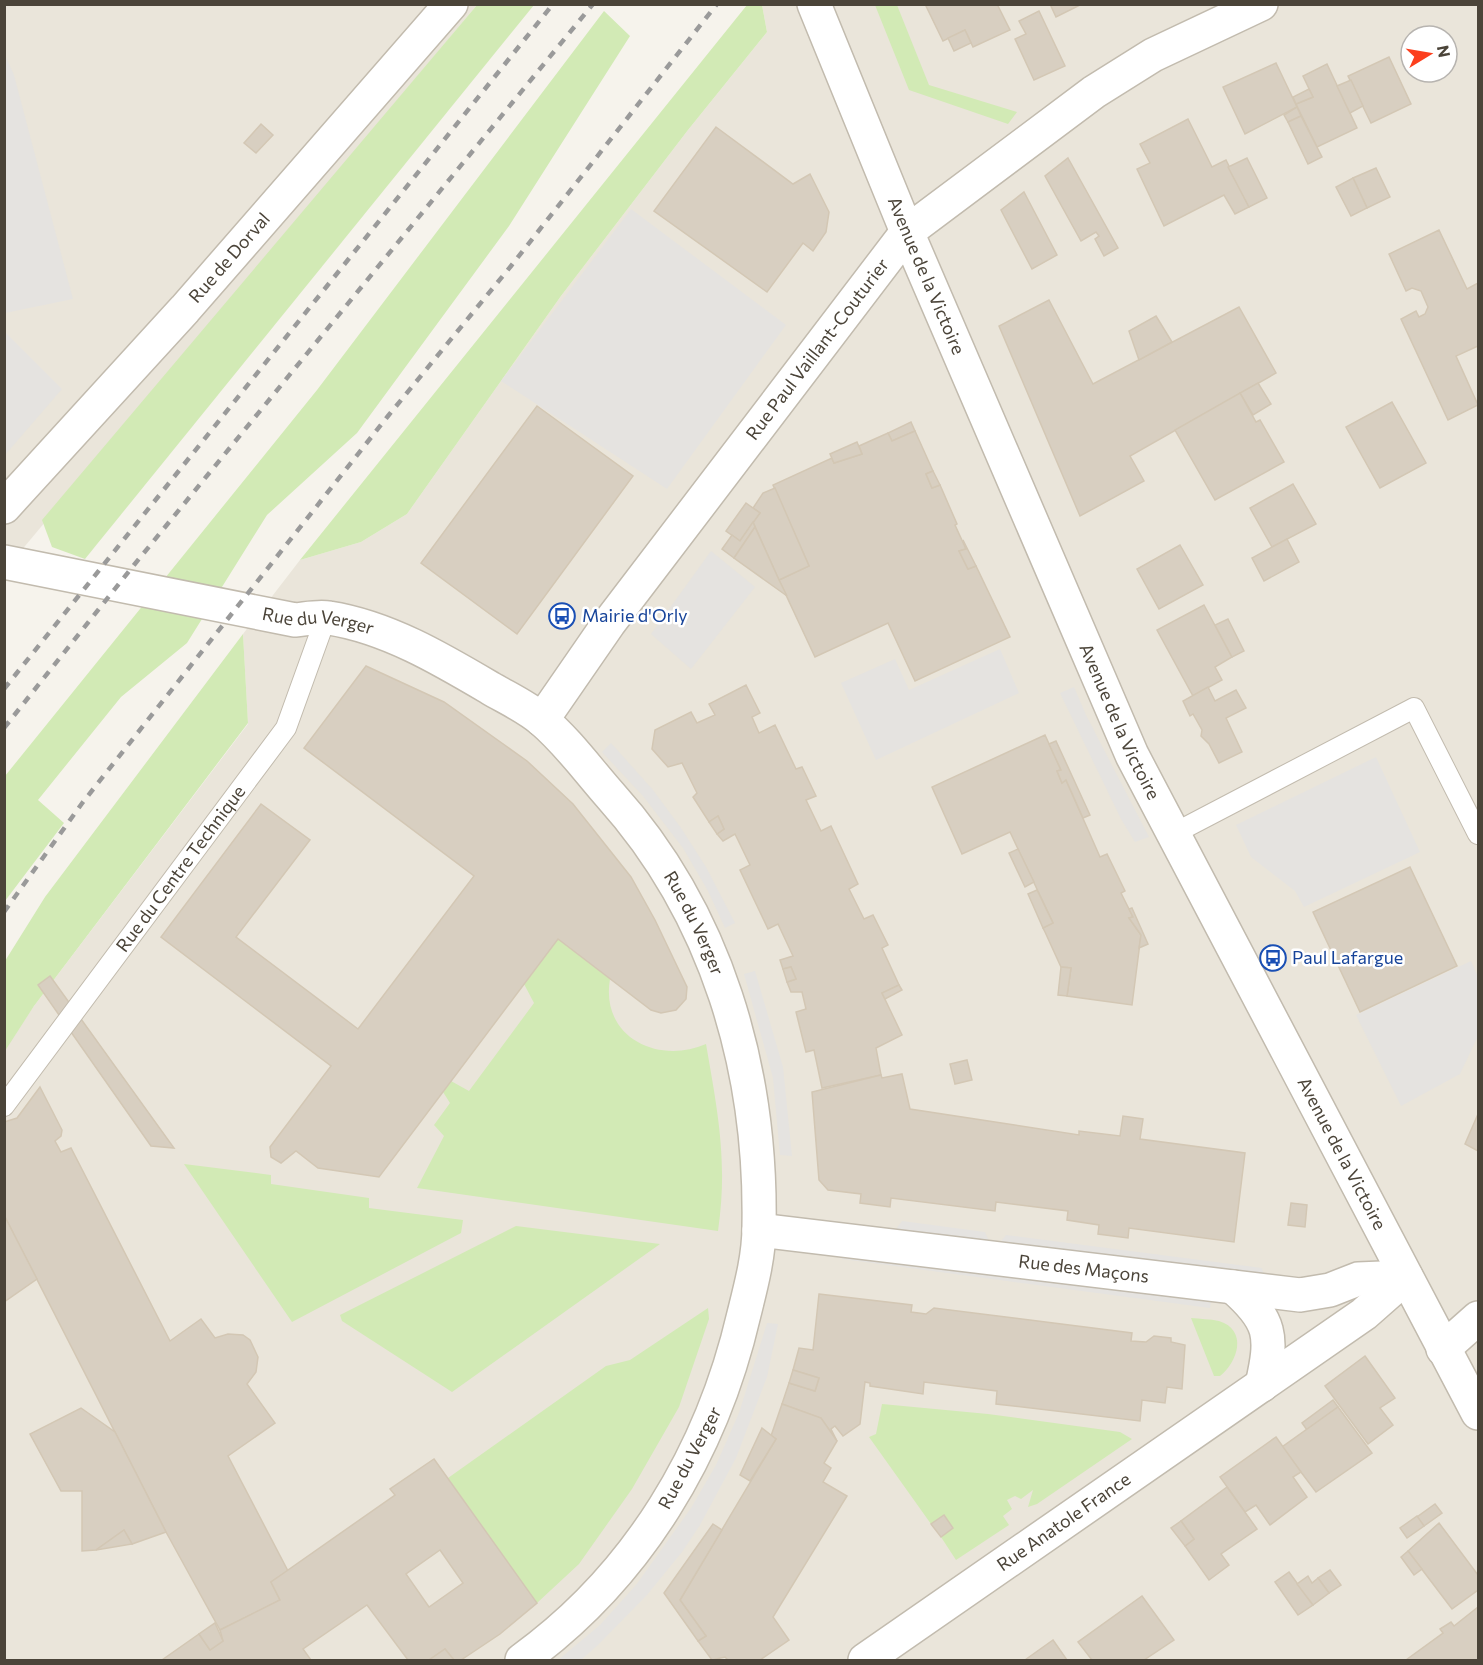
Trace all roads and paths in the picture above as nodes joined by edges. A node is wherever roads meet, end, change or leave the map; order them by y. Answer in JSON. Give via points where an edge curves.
{"nodes":[{"id":1,"x":451,"y":4,"type":"edge"},
{"id":2,"x":814,"y":4,"type":"edge"},
{"id":3,"x":1260,"y":4,"type":"edge"},
{"id":4,"x":906,"y":232,"type":"junction"},
{"id":5,"x":4,"y":507,"type":"edge"},
{"id":6,"x":4,"y":562,"type":"edge"},
{"id":7,"x":326,"y":617,"type":"junction"},
{"id":8,"x":542,"y":720,"type":"junction"},
{"id":9,"x":1173,"y":834,"type":"junction"},
{"id":10,"x":1479,"y":834,"type":"edge"},
{"id":11,"x":4,"y":1106,"type":"edge"},
{"id":12,"x":759,"y":1230,"type":"junction"},
{"id":13,"x":1406,"y":1277,"type":"junction"},
{"id":14,"x":1233,"y":1287,"type":"junction"},
{"id":15,"x":1479,"y":1318,"type":"edge"},
{"id":16,"x":1443,"y":1349,"type":"junction"},
{"id":17,"x":1262,"y":1385,"type":"junction"},
{"id":18,"x":1479,"y":1413,"type":"edge"},
{"id":19,"x":522,"y":1660,"type":"edge"},
{"id":20,"x":865,"y":1660,"type":"edge"}],
"edges":[{"from":1,"to":5,"type":"street","name":"Rue de Dorval","via":[[185,309]]},
{"from":2,"to":4,"type":"street","name":"Avenue de la Victoire"},
{"from":3,"to":4,"type":"street","name":"Rue Paul Vaillant-Couturier","via":[[1153,55],[1094,92]]},
{"from":4,"to":8,"type":"street","name":"Rue Paul Vaillant-Couturier","via":[[609,623]]},
{"from":4,"to":9,"type":"street","name":"Avenue de la Victoire","via":[[1132,755]]},
{"from":6,"to":7,"type":"street","name":"Rue du Verger","via":[[295,620]]},
{"from":7,"to":8,"type":"street","name":"Rue du Verger","via":[[406,642]]},
{"from":7,"to":11,"type":"lane","name":"Rue du Centre Technique","via":[[286,728]]},
{"from":8,"to":12,"type":"street","name":"Rue du Verger","via":[[645,837],[710,951],[737,1027],[747,1072],[756,1139]]},
{"from":9,"to":10,"type":"lane","via":[[1414,708]]},
{"from":9,"to":13,"type":"street","name":"Avenue de la Victoire"},
{"from":12,"to":14,"type":"street","name":"Rue des Maçons"},
{"from":12,"to":19,"type":"street","name":"Rue du Verger","via":[[751,1285],[727,1380],[684,1476],[622,1566],[566,1624]]},
{"from":13,"to":14,"type":"street","name":"Rue des Maçons","via":[[1358,1279],[1330,1290],[1300,1295]]},
{"from":13,"to":16,"type":"street","name":"Avenue de la Victoire"},
{"from":13,"to":17,"type":"street","name":"Rue Anatole France","via":[[1373,1308]]},
{"from":14,"to":17,"type":"street","via":[[1258,1312],[1269,1336]]},
{"from":15,"to":16,"type":"street"},
{"from":16,"to":18,"type":"street","name":"Avenue de la Victoire"},
{"from":17,"to":20,"type":"street","name":"Rue Anatole France"}]}
